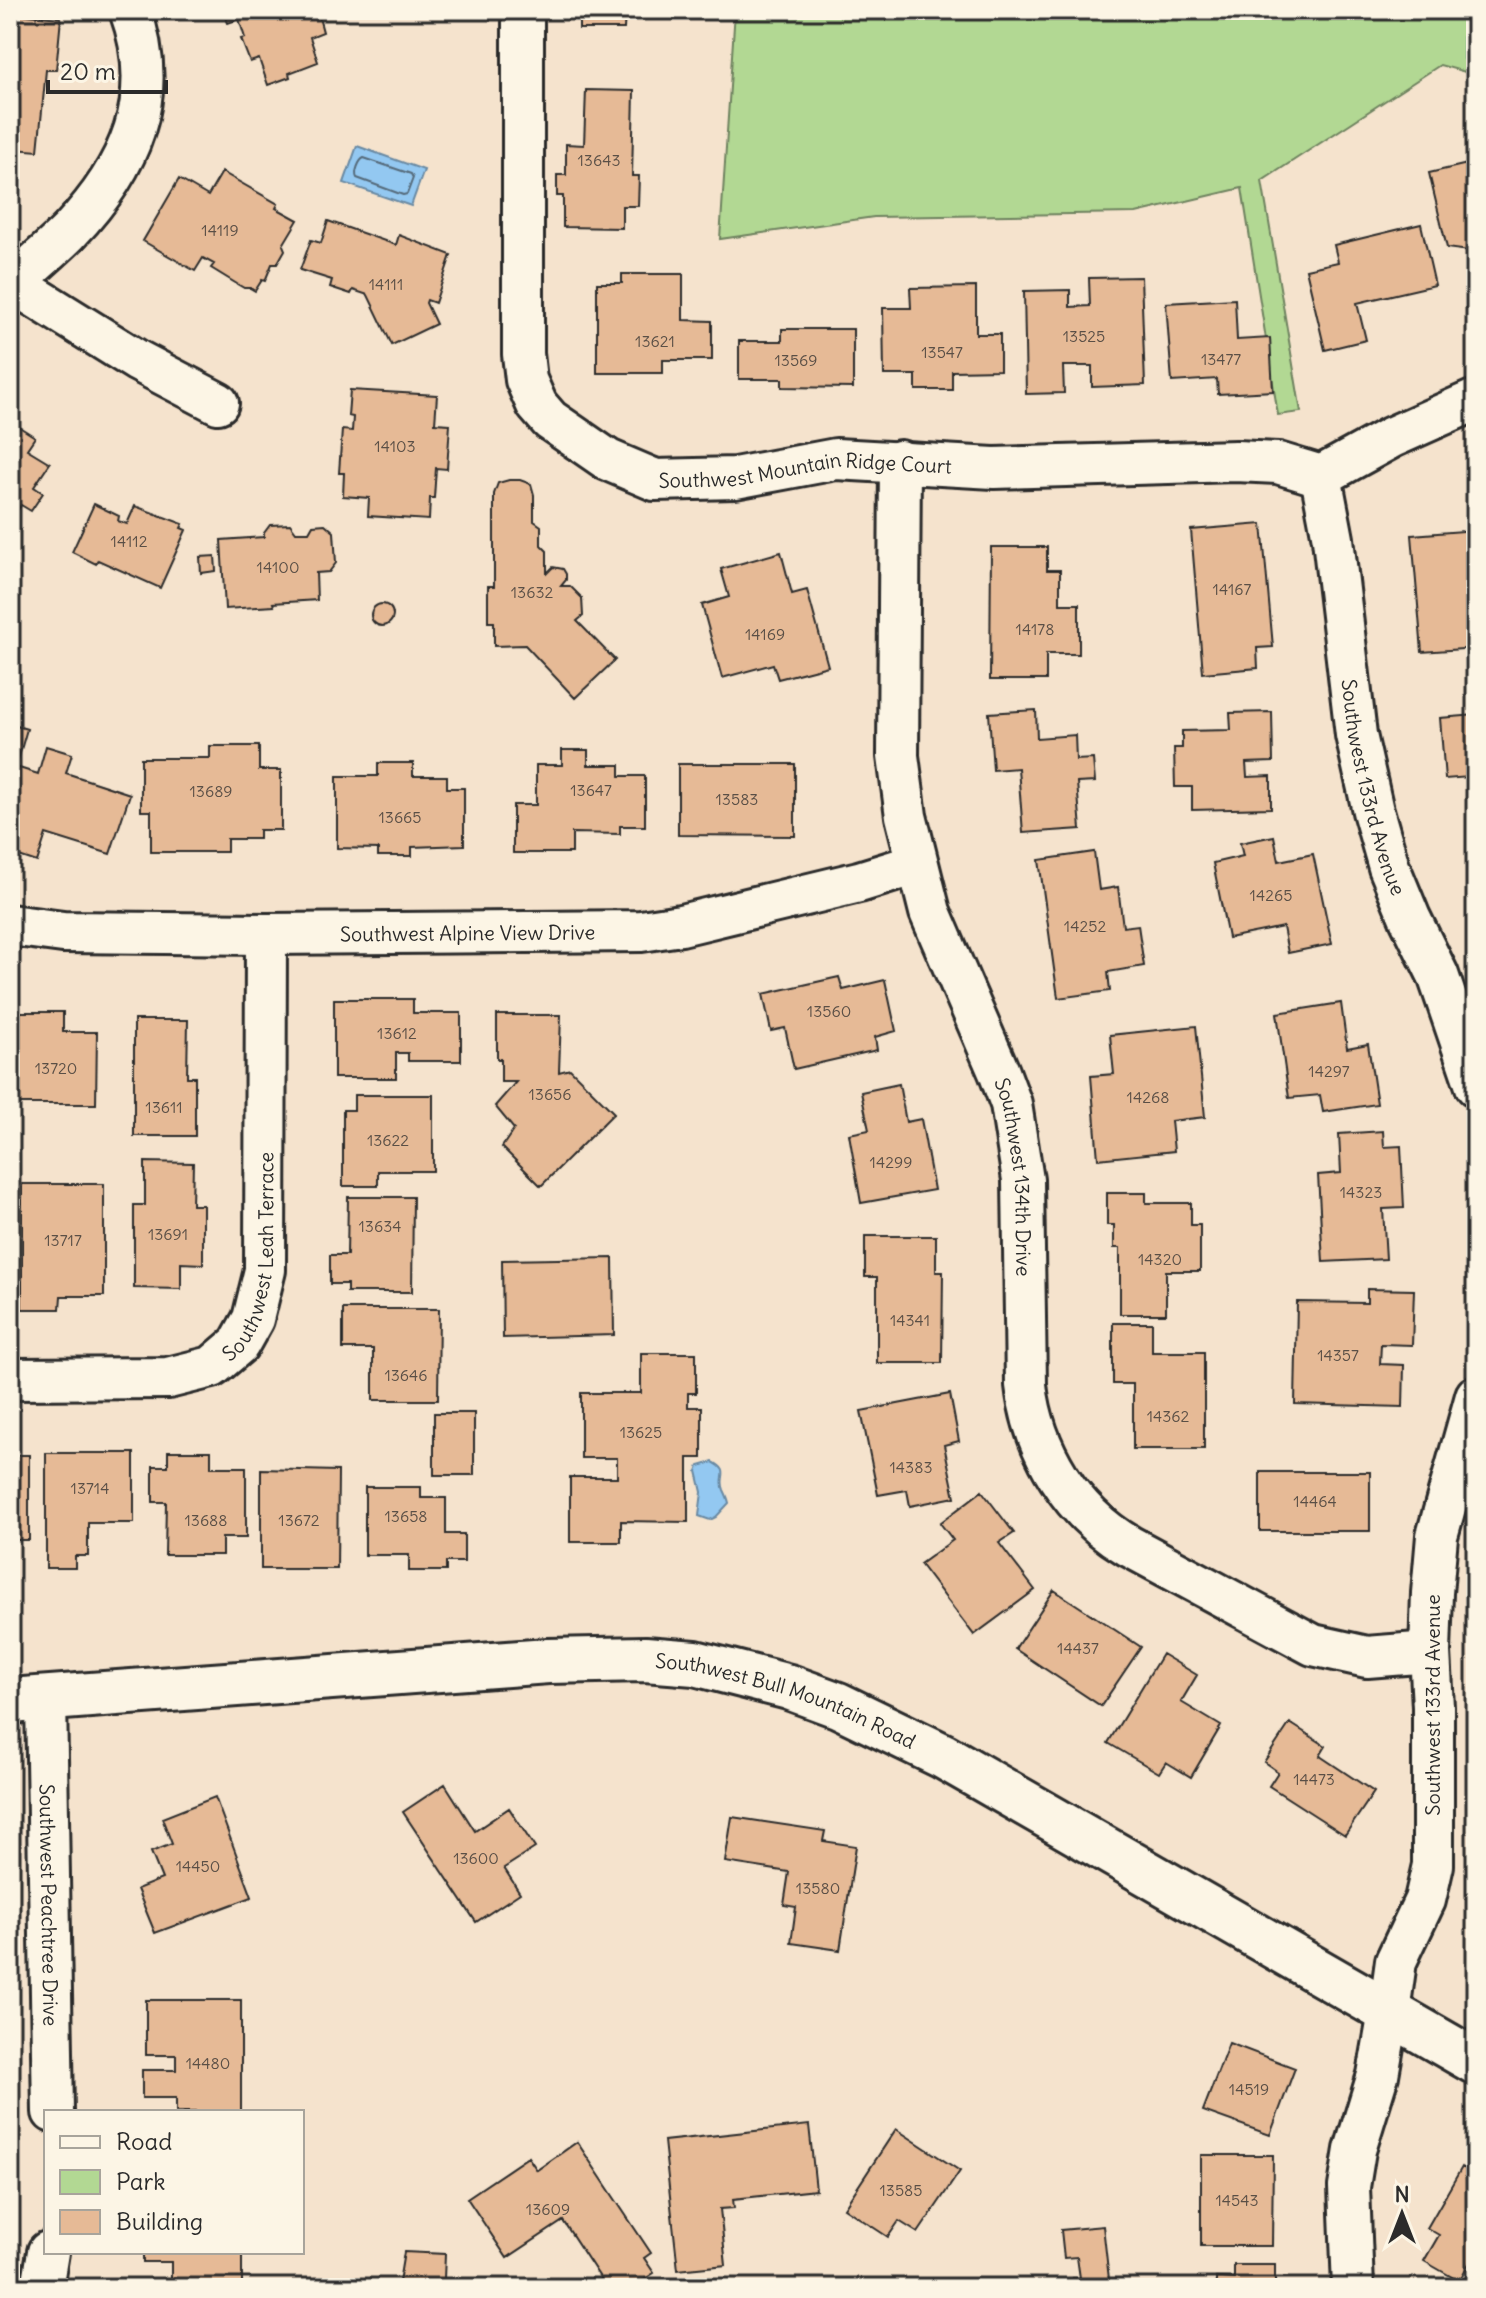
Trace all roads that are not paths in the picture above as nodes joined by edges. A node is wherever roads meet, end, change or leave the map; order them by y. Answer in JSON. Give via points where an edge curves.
{"nodes":[{"id":1,"x":130,"y":10,"type":"edge"},
{"id":2,"x":523,"y":10,"type":"edge"},
{"id":3,"x":12,"y":284,"type":"edge"},
{"id":4,"x":1473,"y":401,"type":"dead end"},
{"id":5,"x":218,"y":403,"type":"dead end"},
{"id":6,"x":900,"y":461,"type":"junction"},
{"id":7,"x":1321,"y":476,"type":"junction"},
{"id":8,"x":917,"y":864,"type":"junction"},
{"id":9,"x":10,"y":925,"type":"edge"},
{"id":10,"x":266,"y":934,"type":"junction"},
{"id":11,"x":1475,"y":1079,"type":"edge"},
{"id":12,"x":10,"y":1379,"type":"edge"},
{"id":13,"x":1476,"y":1396,"type":"edge"},
{"id":14,"x":1430,"y":1652,"type":"junction"},
{"id":15,"x":28,"y":1700,"type":"edge"},
{"id":16,"x":1389,"y":2012,"type":"junction"},
{"id":17,"x":1476,"y":2062,"type":"edge"},
{"id":18,"x":53,"y":2110,"type":"edge"},
{"id":19,"x":48,"y":2254,"type":"edge"},
{"id":20,"x":42,"y":2288,"type":"edge"},
{"id":21,"x":1353,"y":2288,"type":"edge"}],
"edges":[{"from":1,"to":3,"type":"street","via":[[144,91],[124,156],[69,232]]},
{"from":2,"to":6,"type":"street","name":"Southwest Mountain Ridge Court","via":[[523,354],[537,405],[608,460],[655,480],[735,478],[836,459]]},
{"from":3,"to":5,"type":"street"},
{"from":4,"to":7,"type":"street"},
{"from":6,"to":7,"type":"street","name":"Southwest Mountain Ridge Court","via":[[994,468],[1236,461],[1278,463]]},
{"from":6,"to":8,"type":"street","name":"Southwest 134th Drive","via":[[898,756]]},
{"from":7,"to":11,"type":"street","name":"Southwest 133rd Avenue","via":[[1356,735],[1373,811],[1389,867],[1438,975]]},
{"from":8,"to":10,"type":"street","name":"Southwest Alpine View Drive","via":[[641,931]]},
{"from":8,"to":14,"type":"street","name":"Southwest 134th Drive","via":[[930,912],[1011,1104],[1023,1180],[1026,1385],[1029,1411],[1052,1467],[1108,1534],[1313,1645],[1367,1657]]},
{"from":9,"to":10,"type":"street","name":"Southwest Alpine View Drive","via":[[63,932]]},
{"from":10,"to":12,"type":"street","name":"Southwest Leah Terrace","via":[[265,1270],[253,1319],[239,1344],[212,1367],[168,1378]]},
{"from":13,"to":14,"type":"street","name":"Southwest 133rd Avenue","via":[[1437,1536]]},
{"from":14,"to":16,"type":"street","name":"Southwest 133rd Avenue","via":[[1433,1865],[1425,1900],[1396,1961]]},
{"from":15,"to":16,"type":"main road","name":"Southwest Bull Mountain Road","via":[[548,1661],[695,1663],[826,1700],[943,1756]]},
{"from":15,"to":18,"type":"street","name":"Southwest Peachtree Drive"},
{"from":16,"to":17,"type":"main road","name":"Southwest Bull Mountain Road"},
{"from":16,"to":21,"type":"street","name":"Southwest 133rd Avenue","via":[[1349,2187]]},
{"from":19,"to":20,"type":"street"}]}
